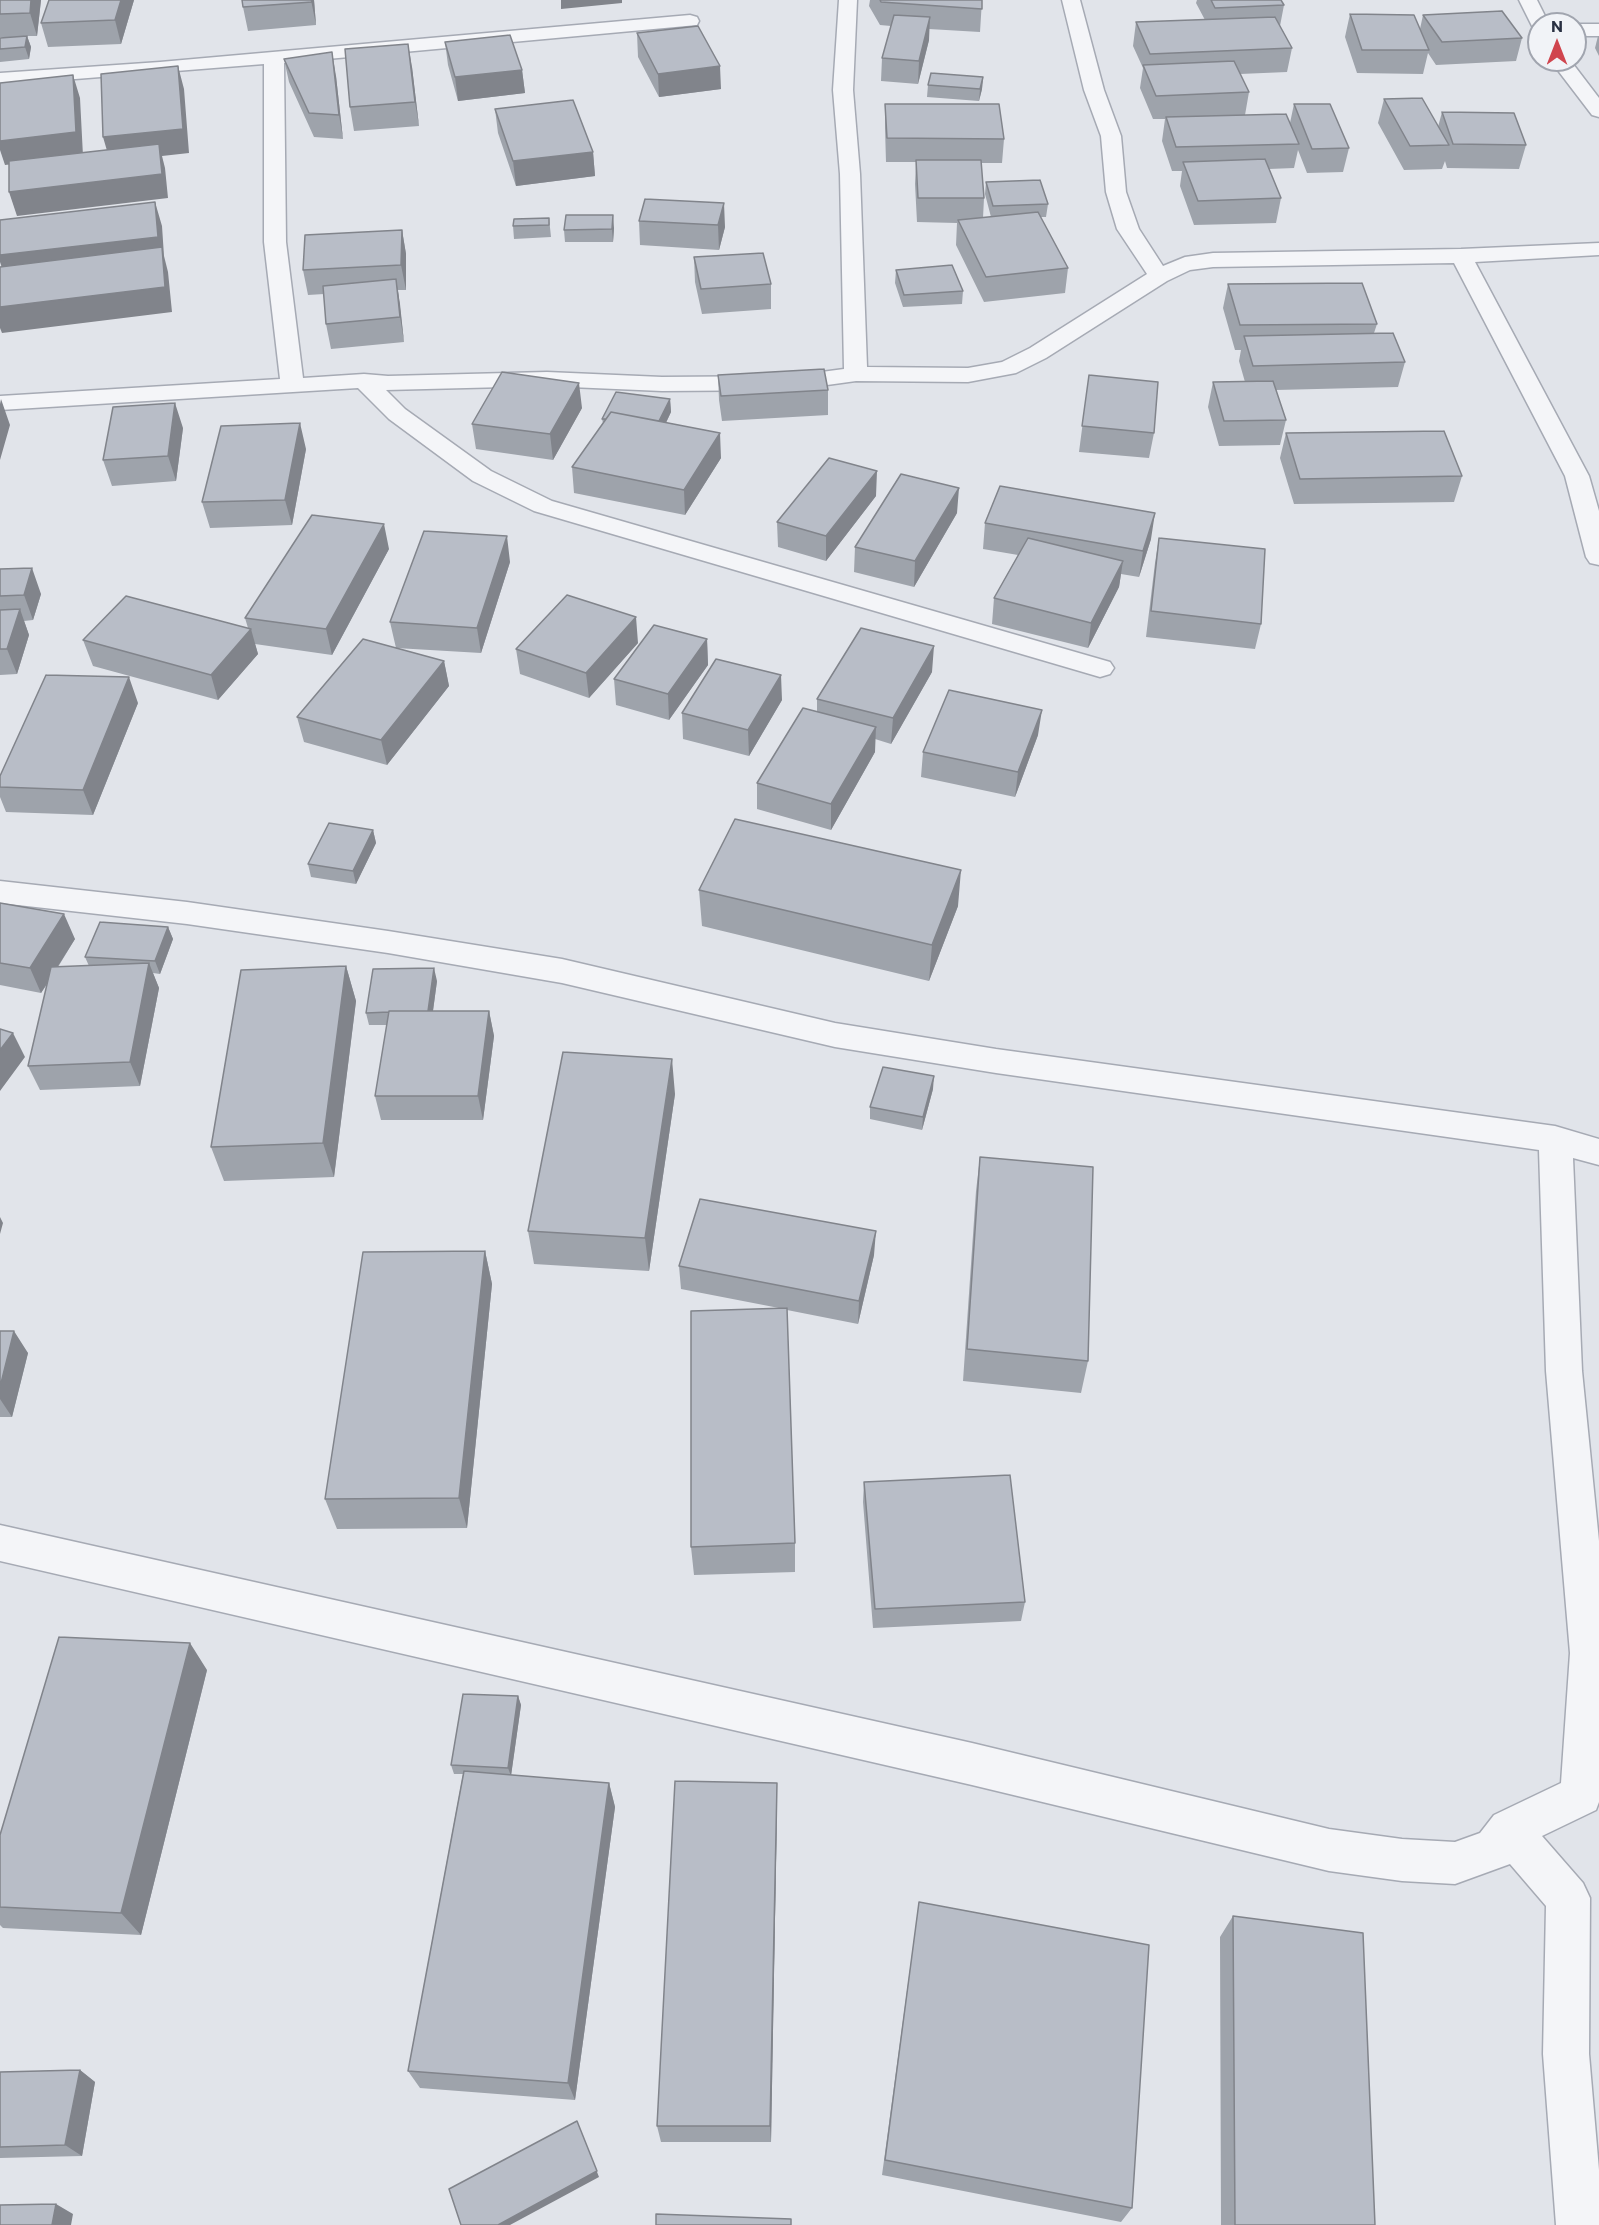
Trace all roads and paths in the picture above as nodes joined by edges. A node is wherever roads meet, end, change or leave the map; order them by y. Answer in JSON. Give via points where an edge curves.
{"nodes":[{"id":1,"x":848,"y":0,"type":"edge"},
{"id":2,"x":1071,"y":0,"type":"edge"},
{"id":3,"x":690,"y":21,"type":"dead end"},
{"id":4,"x":274,"y":58,"type":"junction"},
{"id":5,"x":1569,"y":72,"type":"edge"},
{"id":6,"x":0,"y":79,"type":"edge"},
{"id":7,"x":1599,"y":111,"type":"edge"},
{"id":8,"x":1599,"y":249,"type":"edge"},
{"id":9,"x":1461,"y":256,"type":"junction"},
{"id":10,"x":1159,"y":276,"type":"junction"},
{"id":11,"x":856,"y":374,"type":"junction"},
{"id":12,"x":364,"y":381,"type":"junction"},
{"id":13,"x":291,"y":385,"type":"junction"},
{"id":14,"x":0,"y":403,"type":"edge"},
{"id":15,"x":1599,"y":557,"type":"edge"},
{"id":16,"x":1100,"y":668,"type":"dead end"},
{"id":17,"x":0,"y":892,"type":"edge"},
{"id":18,"x":1555,"y":1139,"type":"junction"},
{"id":19,"x":1599,"y":1152,"type":"edge"},
{"id":20,"x":0,"y":1543,"type":"edge"},
{"id":21,"x":1509,"y":1830,"type":"junction"},
{"id":22,"x":1580,"y":2225,"type":"edge"}],
"edges":[{"from":1,"to":11,"type":"street","via":[[843,90],[850,174]]},
{"from":2,"to":10,"type":"street","via":[[1094,90],[1111,136],[1116,192],[1128,230]]},
{"from":3,"to":4,"type":"street"},
{"from":4,"to":6,"type":"street"},
{"from":4,"to":13,"type":"street","via":[[275,242]]},
{"from":5,"to":7,"type":"street"},
{"from":8,"to":9,"type":"street"},
{"from":9,"to":10,"type":"street","via":[[1213,261],[1185,264]]},
{"from":9,"to":15,"type":"street","via":[[1577,476]]},
{"from":10,"to":11,"type":"street","via":[[1038,354],[1008,368],[968,375]]},
{"from":11,"to":12,"type":"street","via":[[791,383]]},
{"from":12,"to":13,"type":"street"},
{"from":12,"to":16,"type":"street","via":[[397,414],[482,476],[543,506]]},
{"from":13,"to":14,"type":"street"},
{"from":17,"to":18,"type":"street","via":[[187,913],[388,942],[562,971],[835,1035]]},
{"from":18,"to":19,"type":"street"},
{"from":18,"to":21,"type":"street","via":[[1564,1371],[1590,1653],[1581,1795]]},
{"from":20,"to":21,"type":"street","via":[[972,1764],[1329,1850],[1455,1863],[1494,1850]]},
{"from":21,"to":22,"type":"street","via":[[1568,1898],[1566,2054]]}]}
